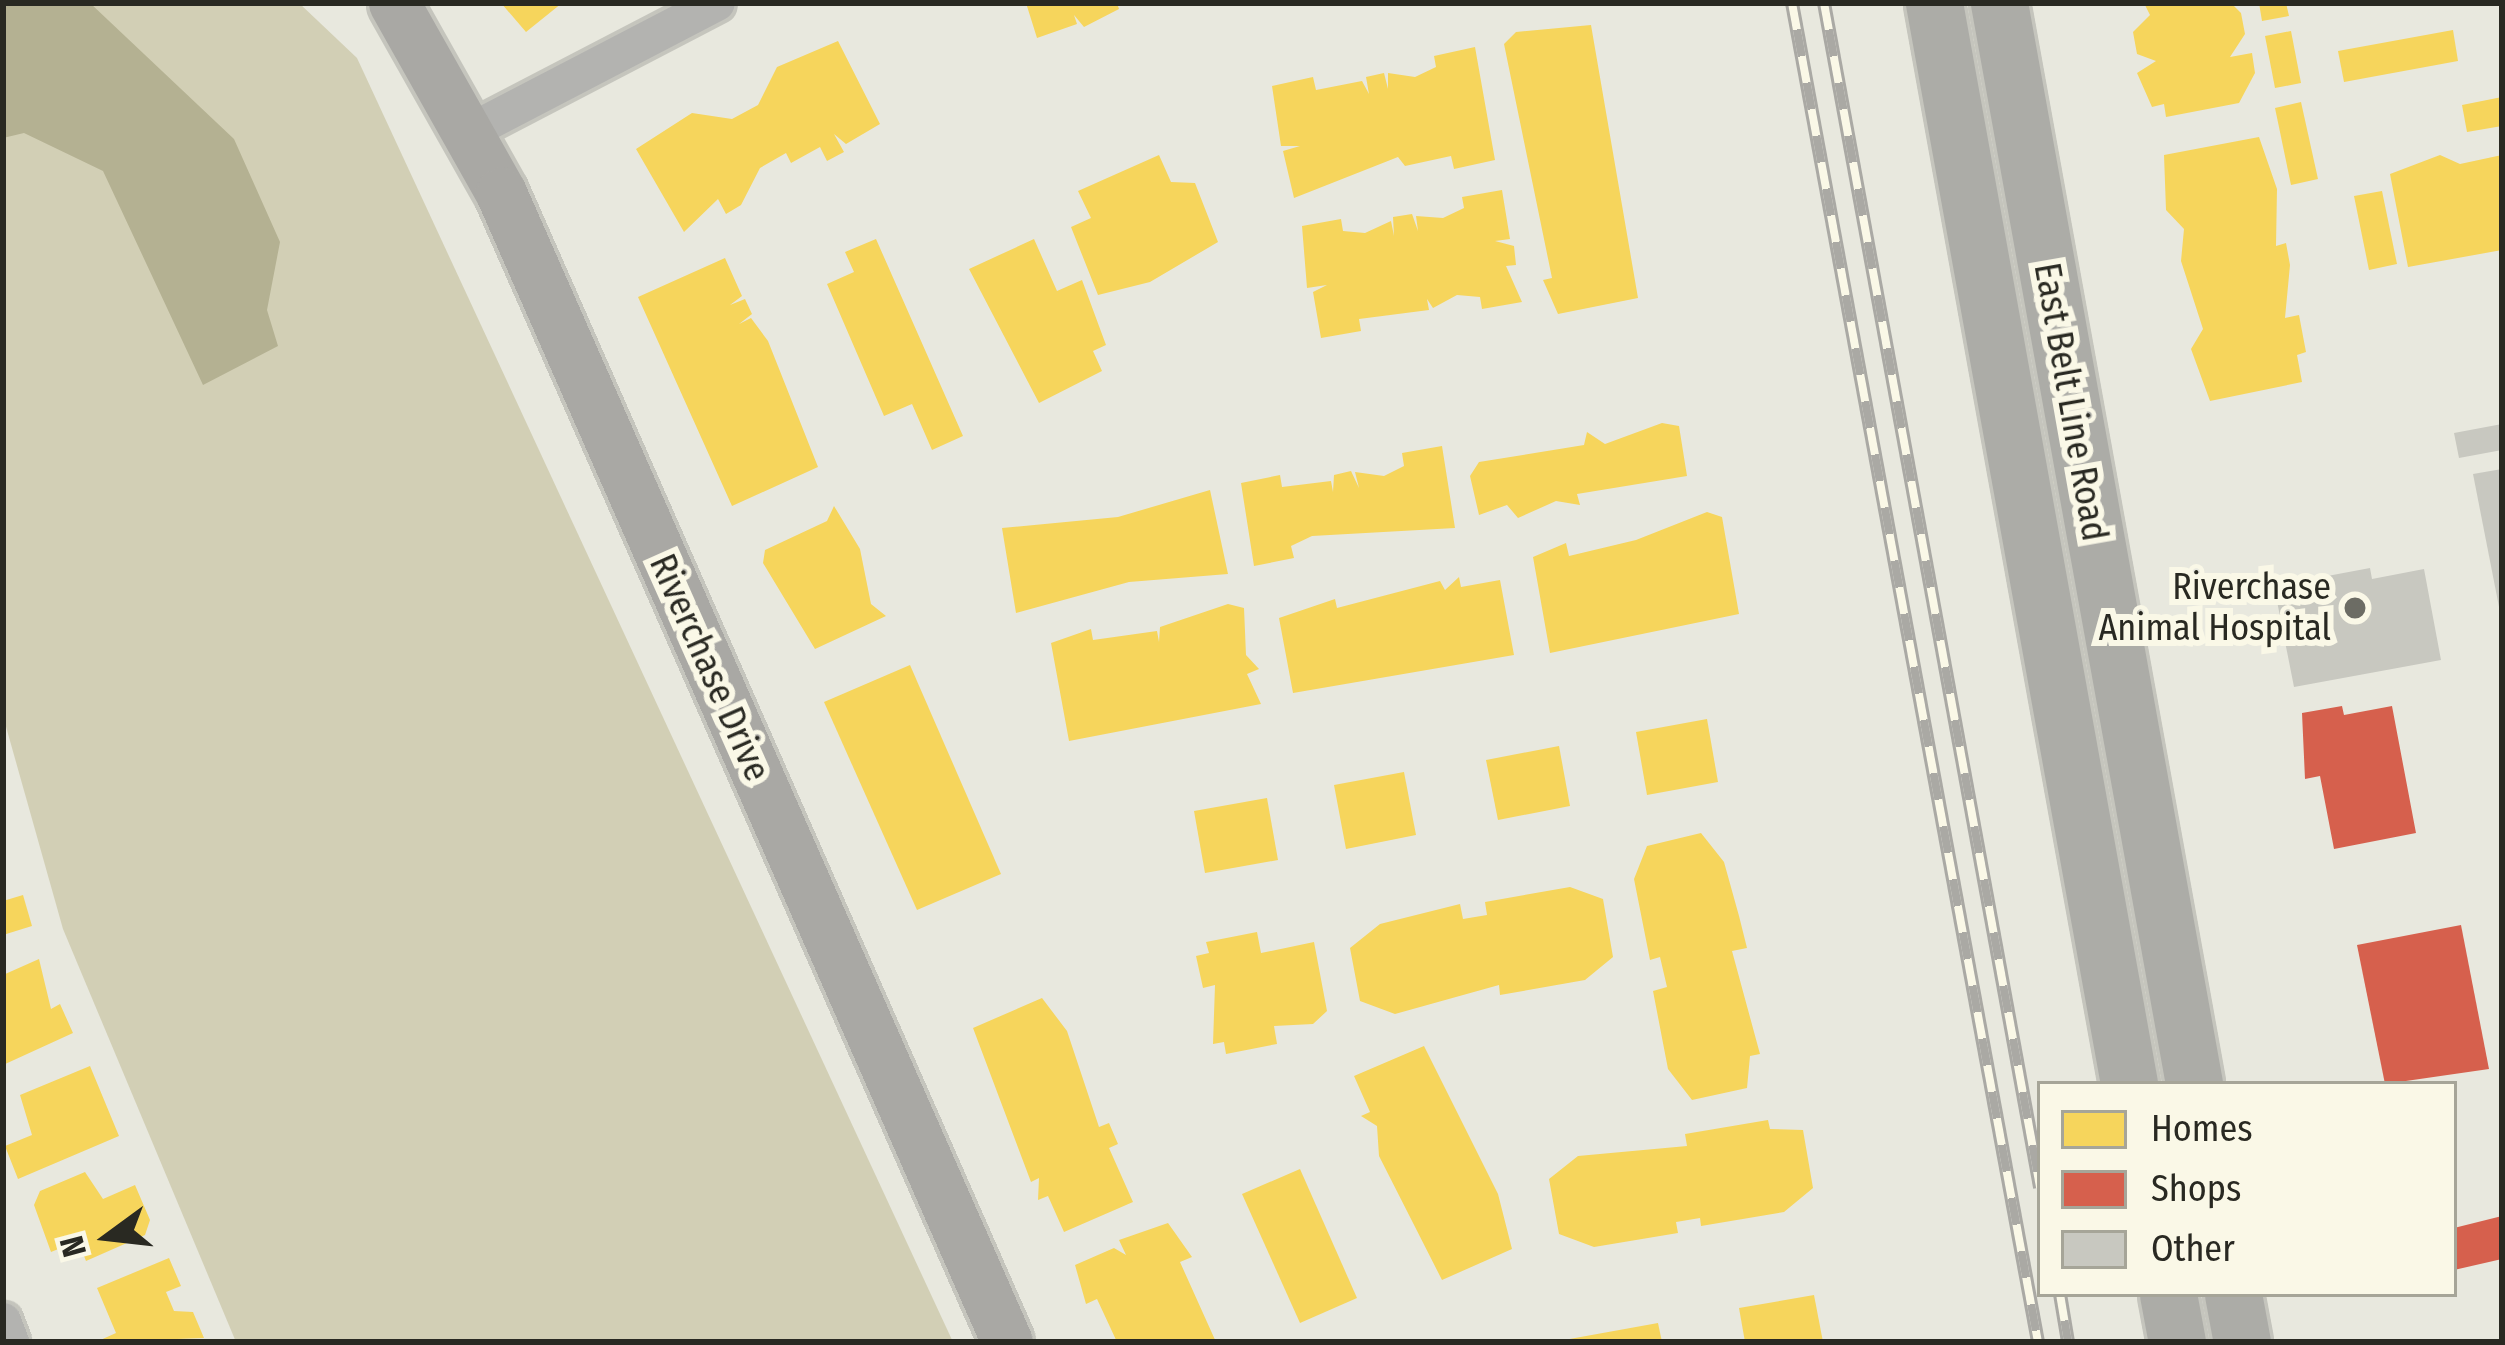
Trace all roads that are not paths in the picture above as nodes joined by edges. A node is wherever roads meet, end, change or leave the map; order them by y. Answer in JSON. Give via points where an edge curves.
{"nodes":[{"id":1,"x":394,"y":3,"type":"edge"},
{"id":2,"x":717,"y":3,"type":"edge"},
{"id":3,"x":1934,"y":3,"type":"edge"},
{"id":4,"x":1999,"y":3,"type":"edge"},
{"id":5,"x":471,"y":131,"type":"junction"},
{"id":6,"x":2128,"y":1081,"type":"edge"},
{"id":7,"x":2186,"y":1081,"type":"edge"},
{"id":8,"x":2169,"y":1297,"type":"edge"},
{"id":9,"x":2234,"y":1297,"type":"edge"},
{"id":10,"x":3,"y":1321,"type":"edge"},
{"id":11,"x":11,"y":1342,"type":"edge"},
{"id":12,"x":1007,"y":1342,"type":"edge"},
{"id":13,"x":2177,"y":1342,"type":"edge"},
{"id":14,"x":2242,"y":1342,"type":"edge"}],
"edges":[{"from":1,"to":5,"type":"street","name":"Riverchase Drive"},
{"from":2,"to":5,"type":"street"},
{"from":3,"to":6,"type":"main road","name":"East Belt Line Road"},
{"from":4,"to":7,"type":"main road","name":"East Belt Line Road"},
{"from":5,"to":12,"type":"street","name":"Riverchase Drive"},
{"from":8,"to":13,"type":"main road"},
{"from":9,"to":14,"type":"main road"},
{"from":10,"to":11,"type":"street"}]}
